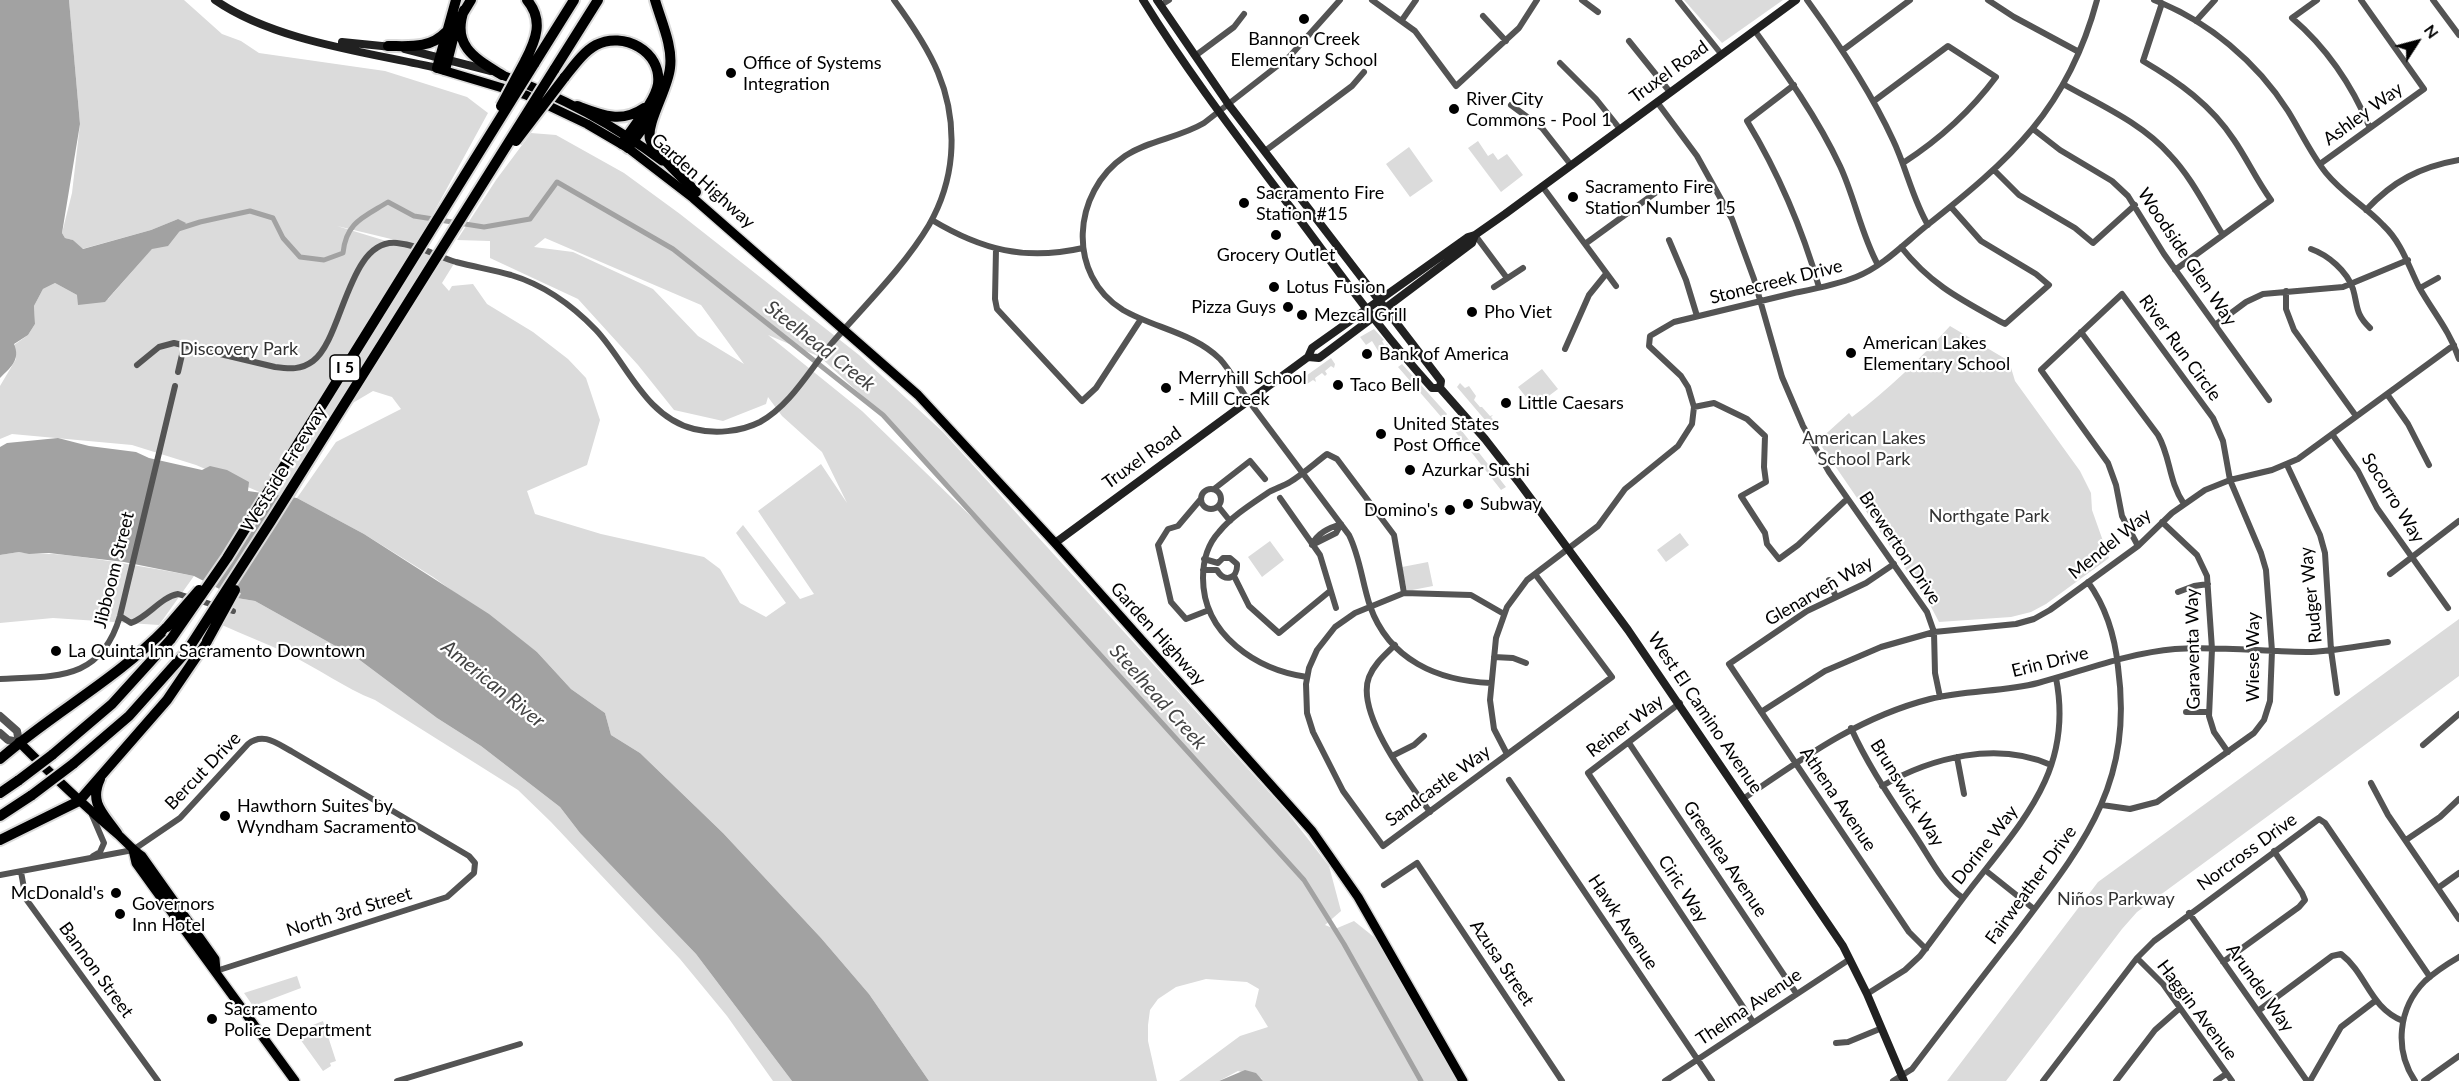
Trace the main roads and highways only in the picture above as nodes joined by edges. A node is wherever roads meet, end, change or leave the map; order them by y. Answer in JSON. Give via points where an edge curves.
{"nodes":[{"id":1,"x":215,"y":0,"type":"edge"},
{"id":2,"x":456,"y":0,"type":"edge"},
{"id":3,"x":471,"y":0,"type":"edge"},
{"id":4,"x":526,"y":0,"type":"edge"},
{"id":5,"x":574,"y":0,"type":"edge"},
{"id":6,"x":598,"y":0,"type":"edge"},
{"id":7,"x":655,"y":0,"type":"edge"},
{"id":8,"x":1143,"y":0,"type":"edge"},
{"id":9,"x":1796,"y":0,"type":"edge"},
{"id":10,"x":1159,"y":3,"type":"edge"},
{"id":11,"x":464,"y":10,"type":"junction"},
{"id":12,"x":446,"y":32,"type":"junction"},
{"id":13,"x":309,"y":39,"type":"junction"},
{"id":14,"x":388,"y":46,"type":"junction"},
{"id":15,"x":443,"y":57,"type":"junction"},
{"id":16,"x":529,"y":62,"type":"junction"},
{"id":17,"x":441,"y":69,"type":"junction"},
{"id":18,"x":502,"y":75,"type":"junction"},
{"id":19,"x":577,"y":106,"type":"junction"},
{"id":20,"x":652,"y":107,"type":"junction"},
{"id":21,"x":628,"y":142,"type":"junction"},
{"id":22,"x":487,"y":176,"type":"junction"},
{"id":23,"x":696,"y":192,"type":"junction"},
{"id":24,"x":1471,"y":236,"type":"junction"},
{"id":25,"x":765,"y":261,"type":"junction"},
{"id":26,"x":1377,"y":301,"type":"junction"},
{"id":27,"x":1367,"y":308,"type":"junction"},
{"id":28,"x":1385,"y":310,"type":"junction"},
{"id":29,"x":1374,"y":318,"type":"junction"},
{"id":30,"x":1308,"y":357,"type":"junction"},
{"id":31,"x":1440,"y":388,"type":"junction"},
{"id":32,"x":271,"y":521,"type":"junction"},
{"id":33,"x":1055,"y":543,"type":"junction"},
{"id":34,"x":227,"y":558,"type":"junction"},
{"id":35,"x":20,"y":742,"type":"junction"},
{"id":36,"x":0,"y":759,"type":"edge"},
{"id":37,"x":102,"y":776,"type":"junction"},
{"id":38,"x":0,"y":793,"type":"edge"},
{"id":39,"x":79,"y":801,"type":"junction"},
{"id":40,"x":0,"y":816,"type":"edge"},
{"id":41,"x":117,"y":833,"type":"junction"},
{"id":42,"x":0,"y":840,"type":"edge"},
{"id":43,"x":1903,"y":1079,"type":"edge"},
{"id":44,"x":295,"y":1081,"type":"edge"},
{"id":45,"x":1463,"y":1081,"type":"edge"}],
"edges":[{"from":1,"to":13,"type":"main road","name":"Garden Highway","via":[[254,23]]},
{"from":2,"to":12,"type":"highway"},
{"from":3,"to":11,"type":"highway"},
{"from":4,"to":16,"type":"highway","via":[[536,15],[537,29]]},
{"from":5,"to":16,"type":"highway","name":"Westside Freeway","number":"I 5"},
{"from":6,"to":22,"type":"highway","name":"Westside Freeway","number":"I 5","bridge":true},
{"from":7,"to":20,"type":"highway","via":[[671,65],[665,91]]},
{"from":8,"to":27,"type":"main road","name":"West El Camino Avenue","via":[[1219,112]]},
{"from":9,"to":24,"type":"main road","name":"Truxel Road"},
{"from":10,"to":26,"type":"main road","name":"West El Camino Avenue","via":[[1229,105]]},
{"from":11,"to":15,"type":"highway"},
{"from":11,"to":18,"type":"highway","via":[[460,28],[467,49]]},
{"from":12,"to":14,"type":"highway","via":[[426,45]]},
{"from":12,"to":15,"type":"highway"},
{"from":13,"to":14,"type":"main road","name":"Garden Highway"},
{"from":13,"to":17,"type":"main road","name":"Garden Highway"},
{"from":14,"to":15,"type":"main road","name":"Garden Highway"},
{"from":15,"to":17,"type":"highway"},
{"from":15,"to":18,"type":"main road","name":"Garden Highway"},
{"from":16,"to":34,"type":"highway","name":"Westside Freeway","number":"I 5","bridge":true,"via":[[463,178]]},
{"from":17,"to":21,"type":"main road","name":"Garden Highway","via":[[526,95]]},
{"from":18,"to":19,"type":"main road","name":"Garden Highway"},
{"from":19,"to":20,"type":"highway","via":[[618,118]]},
{"from":19,"to":21,"type":"main road","name":"Garden Highway"},
{"from":20,"to":21,"type":"highway"},
{"from":20,"to":22,"type":"highway","bridge":true,"via":[[656,67],[646,53],[627,42],[608,40],[584,54]]},
{"from":20,"to":23,"type":"highway","via":[[653,146]]},
{"from":21,"to":23,"type":"main road","name":"Garden Highway","via":[[666,164]]},
{"from":21,"to":25,"type":"main road","name":"Garden Highway"},
{"from":22,"to":32,"type":"highway","name":"Westside Freeway","number":"I 5","bridge":true},
{"from":23,"to":25,"type":"main road","name":"Garden Highway"},
{"from":24,"to":26,"type":"main road","name":"Truxel Road"},
{"from":24,"to":28,"type":"main road","name":"Truxel Road","via":[[1472,243]]},
{"from":25,"to":33,"type":"main road","name":"Garden Highway","via":[[918,395]]},
{"from":26,"to":27,"type":"main road","name":"Truxel Road"},
{"from":26,"to":28,"type":"main road","name":"West El Camino Avenue"},
{"from":27,"to":29,"type":"main road","name":"West El Camino Avenue"},
{"from":27,"to":30,"type":"main road","name":"Truxel Road","via":[[1312,348]]},
{"from":28,"to":29,"type":"main road","name":"Truxel Road"},
{"from":28,"to":31,"type":"main road","name":"West El Camino Avenue","via":[[1441,381]]},
{"from":29,"to":30,"type":"main road","name":"Truxel Road","via":[[1319,358]]},
{"from":29,"to":31,"type":"main road","name":"West El Camino Avenue","via":[[1432,388]]},
{"from":30,"to":33,"type":"main road","name":"Truxel Road"},
{"from":31,"to":43,"type":"main road","name":"West El Camino Avenue","via":[[1485,439],[1568,548],[1680,703],[1828,923],[1867,994]]},
{"from":32,"to":37,"type":"highway","bridge":true,"via":[[207,641],[167,700]]},
{"from":32,"to":40,"type":"highway","name":"Westside Freeway","number":"I 5","bridge":true,"via":[[187,651],[129,716],[73,764]]},
{"from":33,"to":45,"type":"main road","name":"Garden Highway","via":[[1289,804],[1327,852],[1359,897]]},
{"from":34,"to":35,"type":"highway","bridge":true,"via":[[132,662]]},
{"from":34,"to":38,"type":"highway","name":"Westside Freeway","number":"I 5","bridge":true,"via":[[171,639],[112,704]]},
{"from":35,"to":36,"type":"highway"},
{"from":35,"to":39,"type":"main road"},
{"from":37,"to":39,"type":"highway"},
{"from":37,"to":41,"type":"highway","via":[[95,797]]},
{"from":39,"to":41,"type":"main road"},
{"from":39,"to":42,"type":"highway"},
{"from":41,"to":44,"type":"main road","via":[[142,856],[215,959],[216,971]]}]}
